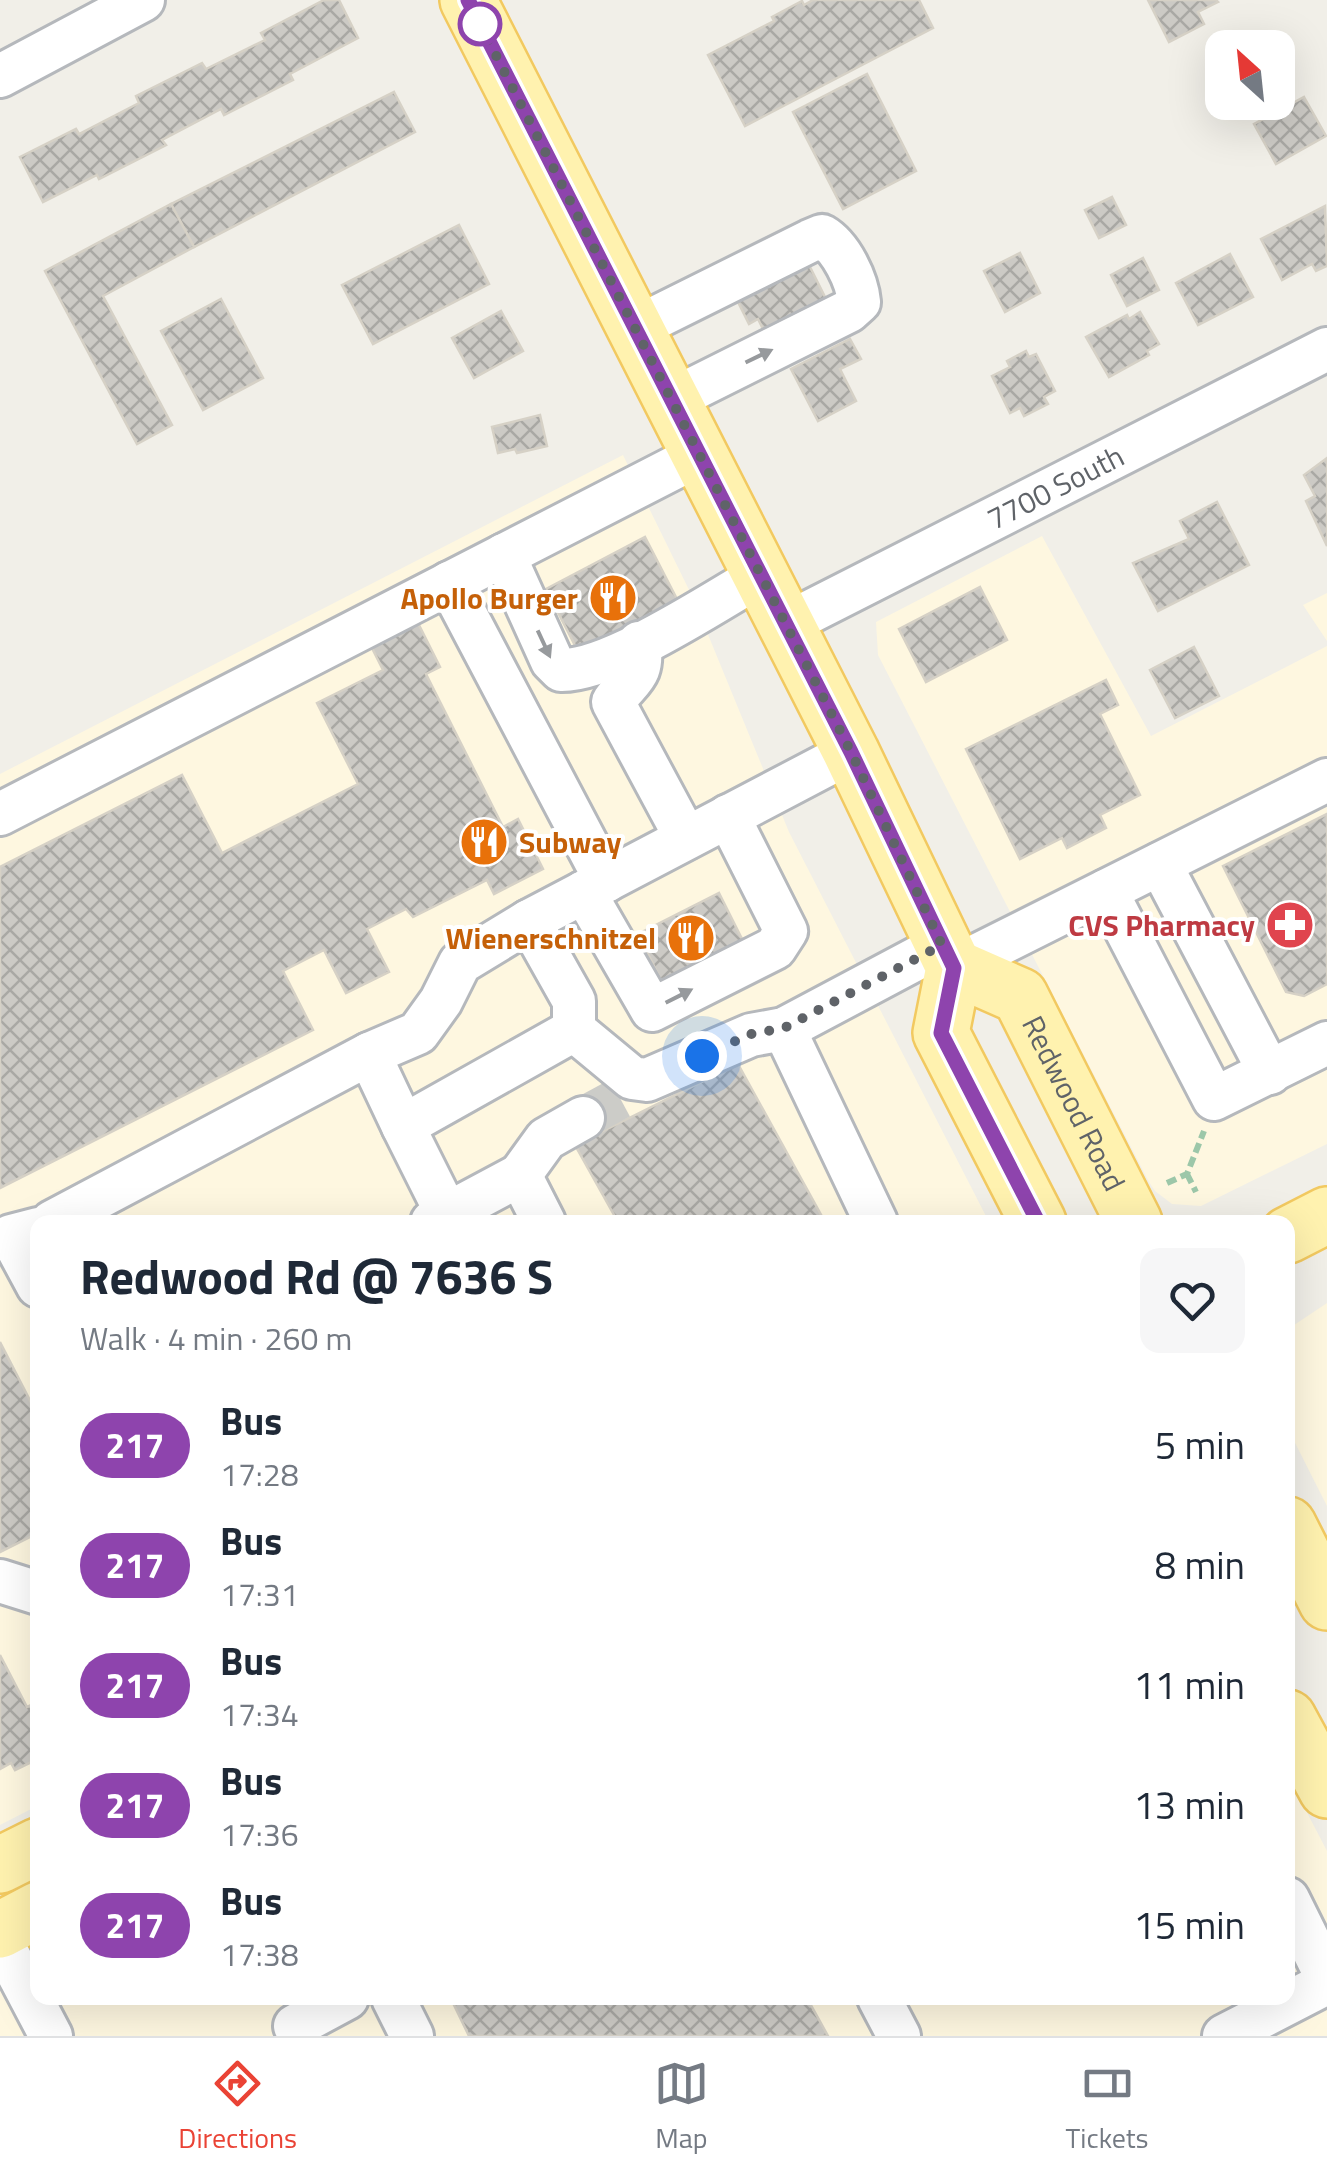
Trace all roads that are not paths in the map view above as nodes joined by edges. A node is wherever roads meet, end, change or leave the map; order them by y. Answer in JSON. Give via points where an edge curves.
{"nodes":[{"id":1,"x":144,"y":0,"type":"edge"},
{"id":2,"x":480,"y":4,"type":"edge"},
{"id":3,"x":0,"y":76,"type":"edge"},
{"id":4,"x":635,"y":328,"type":"junction"},
{"id":5,"x":1327,"y":348,"type":"edge"},
{"id":6,"x":672,"y":400,"type":"junction"},
{"id":7,"x":700,"y":455,"type":"junction"},
{"id":8,"x":504,"y":555,"type":"junction"},
{"id":9,"x":761,"y":575,"type":"junction"},
{"id":10,"x":450,"y":583,"type":"junction"},
{"id":11,"x":786,"y":624,"type":"junction"},
{"id":12,"x":639,"y":644,"type":"junction"},
{"id":13,"x":851,"y":752,"type":"junction"},
{"id":14,"x":1327,"y":780,"type":"edge"},
{"id":15,"x":0,"y":814,"type":"edge"},
{"id":16,"x":728,"y":816,"type":"junction"},
{"id":17,"x":686,"y":838,"type":"junction"},
{"id":18,"x":1160,"y":864,"type":"junction"},
{"id":19,"x":595,"y":886,"type":"junction"},
{"id":20,"x":1106,"y":890,"type":"junction"},
{"id":21,"x":529,"y":921,"type":"junction"},
{"id":22,"x":948,"y":956,"type":"junction"},
{"id":23,"x":784,"y":1028,"type":"junction"},
{"id":24,"x":574,"y":1030,"type":"junction"},
{"id":25,"x":1327,"y":1044,"type":"edge"},
{"id":26,"x":369,"y":1054,"type":"junction"},
{"id":27,"x":1270,"y":1073,"type":"junction"},
{"id":28,"x":617,"y":1099,"type":"junction"},
{"id":29,"x":403,"y":1126,"type":"junction"},
{"id":30,"x":520,"y":1175,"type":"junction"},
{"id":31,"x":1150,"y":1203,"type":"edge"},
{"id":32,"x":65,"y":1215,"type":"edge"},
{"id":33,"x":441,"y":1215,"type":"edge"},
{"id":34,"x":452,"y":1215,"type":"edge"},
{"id":35,"x":540,"y":1215,"type":"edge"},
{"id":36,"x":873,"y":1215,"type":"edge"},
{"id":37,"x":1034,"y":1215,"type":"edge"},
{"id":38,"x":1327,"y":1215,"type":"edge"},
{"id":39,"x":1295,"y":1231,"type":"edge"},
{"id":40,"x":16,"y":1235,"type":"edge"},
{"id":41,"x":30,"y":1267,"type":"edge"},
{"id":42,"x":1295,"y":1539,"type":"edge"},
{"id":43,"x":0,"y":1581,"type":"edge"},
{"id":44,"x":30,"y":1590,"type":"edge"},
{"id":45,"x":1327,"y":1602,"type":"edge"},
{"id":46,"x":1295,"y":1731,"type":"edge"},
{"id":47,"x":1327,"y":1790,"type":"edge"},
{"id":48,"x":30,"y":1850,"type":"edge"},
{"id":49,"x":0,"y":1866,"type":"edge"},
{"id":50,"x":30,"y":1914,"type":"edge"},
{"id":51,"x":1295,"y":1914,"type":"edge"},
{"id":52,"x":0,"y":1930,"type":"edge"},
{"id":53,"x":0,"y":1939,"type":"edge"},
{"id":54,"x":1327,"y":1981,"type":"edge"},
{"id":55,"x":30,"y":1995,"type":"edge"},
{"id":56,"x":1295,"y":1998,"type":"edge"},
{"id":57,"x":35,"y":2005,"type":"edge"},
{"id":58,"x":328,"y":2005,"type":"edge"},
{"id":59,"x":396,"y":2005,"type":"edge"},
{"id":60,"x":882,"y":2005,"type":"edge"},
{"id":61,"x":1282,"y":2005,"type":"edge"},
{"id":62,"x":291,"y":2020,"type":"edge"},
{"id":63,"x":52,"y":2036,"type":"edge"},
{"id":64,"x":412,"y":2036,"type":"edge"},
{"id":65,"x":899,"y":2036,"type":"edge"},
{"id":66,"x":1224,"y":2036,"type":"edge"}],
"edges":[{"from":1,"to":3,"type":"street"},
{"from":2,"to":4,"type":"main road"},
{"from":4,"to":6,"type":"main road"},
{"from":6,"to":4,"type":"street","one_way":true,"via":[[850,311],[859,302],[858,290],[834,243],[822,236],[810,241]]},
{"from":5,"to":11,"type":"street","name":"7700 South"},
{"from":6,"to":7,"type":"main road"},
{"from":7,"to":8,"type":"street"},
{"from":7,"to":9,"type":"main road"},
{"from":8,"to":10,"type":"street"},
{"from":8,"to":12,"type":"street","one_way":true,"via":[[560,670],[579,670]]},
{"from":9,"to":11,"type":"main road"},
{"from":9,"to":12,"type":"street"},
{"from":10,"to":15,"type":"street"},
{"from":10,"to":19,"type":"street"},
{"from":11,"to":13,"type":"main road"},
{"from":12,"to":17,"type":"street","via":[[639,674],[613,702]]},
{"from":13,"to":16,"type":"street"},
{"from":13,"to":22,"type":"main road"},
{"from":14,"to":18,"type":"street"},
{"from":16,"to":17,"type":"street"},
{"from":19,"to":16,"type":"street","one_way":true,"via":[[652,1010],[775,948],[786,930]]},
{"from":17,"to":19,"type":"street"},
{"from":18,"to":20,"type":"street"},
{"from":18,"to":27,"type":"street"},
{"from":19,"to":21,"type":"street"},
{"from":20,"to":22,"type":"street"},
{"from":20,"to":27,"type":"street","via":[[1214,1099]]},
{"from":21,"to":24,"type":"street","via":[[574,1001]]},
{"from":21,"to":26,"type":"street","via":[[460,964],[418,1033]]},
{"from":22,"to":23,"type":"street"},
{"from":22,"to":31,"type":"main road","name":"Redwood Road","via":[[1020,996]]},
{"from":22,"to":37,"type":"main road","via":[[941,1033]]},
{"from":23,"to":28,"type":"street","via":[[751,1034]]},
{"from":23,"to":36,"type":"street"},
{"from":24,"to":28,"type":"street","via":[[632,1078]]},
{"from":24,"to":29,"type":"street"},
{"from":25,"to":27,"type":"street"},
{"from":26,"to":29,"type":"street"},
{"from":26,"to":32,"type":"street"},
{"from":28,"to":30,"type":"street","via":[[546,1139]]},
{"from":29,"to":33,"type":"street"},
{"from":30,"to":34,"type":"street"},
{"from":30,"to":35,"type":"street"},
{"from":38,"to":39,"type":"main road"},
{"from":40,"to":41,"type":"street"},
{"from":42,"to":45,"type":"main road"},
{"from":43,"to":44,"type":"street"},
{"from":46,"to":47,"type":"main road"},
{"from":48,"to":49,"type":"main road"},
{"from":50,"to":52,"type":"main road"},
{"from":51,"to":54,"type":"street"},
{"from":53,"to":55,"type":"street"},
{"from":54,"to":56,"type":"street"},
{"from":57,"to":63,"type":"street"},
{"from":58,"to":62,"type":"street"},
{"from":59,"to":64,"type":"street"},
{"from":60,"to":65,"type":"street"},
{"from":61,"to":66,"type":"street"}]}
